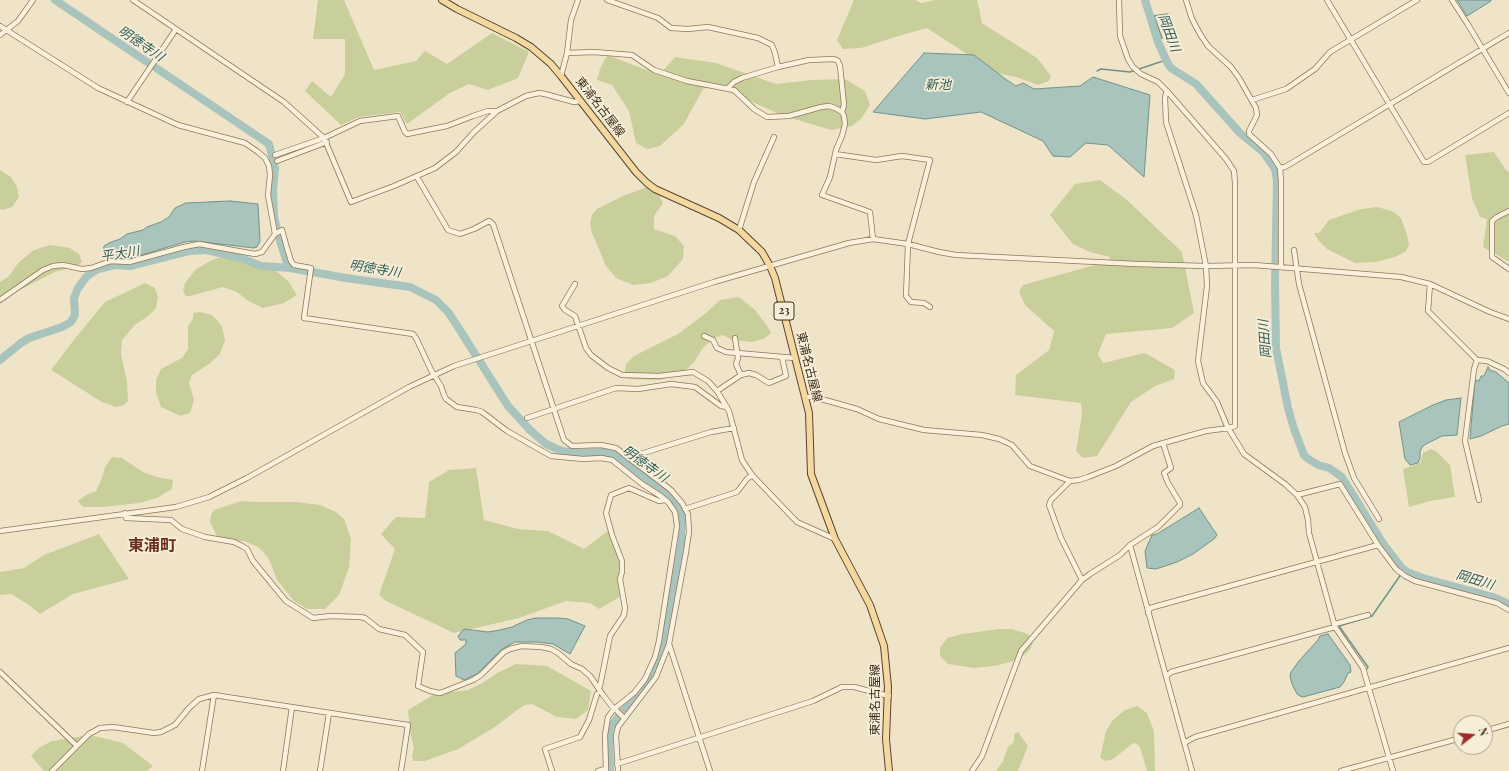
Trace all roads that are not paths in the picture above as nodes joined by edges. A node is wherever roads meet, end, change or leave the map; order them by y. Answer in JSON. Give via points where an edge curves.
{"nodes":[{"id":1,"x":33,"y":0,"type":"edge"},
{"id":2,"x":133,"y":0,"type":"edge"},
{"id":3,"x":442,"y":0,"type":"edge"},
{"id":4,"x":578,"y":0,"type":"edge"},
{"id":5,"x":607,"y":0,"type":"edge"},
{"id":6,"x":1119,"y":0,"type":"edge"},
{"id":7,"x":1186,"y":0,"type":"edge"},
{"id":8,"x":1327,"y":0,"type":"edge"},
{"id":9,"x":1417,"y":0,"type":"edge"},
{"id":10,"x":1452,"y":0,"type":"edge"},
{"id":11,"x":0,"y":26,"type":"edge"},
{"id":12,"x":176,"y":29,"type":"junction"},
{"id":13,"x":7,"y":31,"type":"junction"},
{"id":14,"x":1509,"y":33,"type":"edge"},
{"id":15,"x":0,"y":35,"type":"edge"},
{"id":16,"x":1351,"y":40,"type":"junction"},
{"id":17,"x":1483,"y":49,"type":"junction"},
{"id":18,"x":567,"y":53,"type":"junction"},
{"id":19,"x":778,"y":67,"type":"junction"},
{"id":20,"x":561,"y":76,"type":"junction"},
{"id":21,"x":728,"y":88,"type":"junction"},
{"id":22,"x":1167,"y":91,"type":"junction"},
{"id":23,"x":1509,"y":93,"type":"edge"},
{"id":24,"x":1252,"y":100,"type":"junction"},
{"id":25,"x":580,"y":101,"type":"junction"},
{"id":26,"x":127,"y":102,"type":"junction"},
{"id":27,"x":1390,"y":104,"type":"junction"},
{"id":28,"x":498,"y":110,"type":"junction"},
{"id":29,"x":842,"y":112,"type":"junction"},
{"id":30,"x":1509,"y":113,"type":"edge"},
{"id":31,"x":774,"y":137,"type":"dead end"},
{"id":32,"x":326,"y":140,"type":"junction"},
{"id":33,"x":835,"y":154,"type":"junction"},
{"id":34,"x":275,"y":155,"type":"dead end"},
{"id":35,"x":277,"y":161,"type":"dead end"},
{"id":36,"x":1280,"y":168,"type":"junction"},
{"id":37,"x":417,"y":177,"type":"junction"},
{"id":38,"x":1509,"y":211,"type":"edge"},
{"id":39,"x":739,"y":230,"type":"junction"},
{"id":40,"x":276,"y":234,"type":"junction"},
{"id":41,"x":873,"y":239,"type":"junction"},
{"id":42,"x":908,"y":244,"type":"junction"},
{"id":43,"x":1294,"y":250,"type":"dead end"},
{"id":44,"x":1235,"y":265,"type":"junction"},
{"id":45,"x":770,"y":266,"type":"junction"},
{"id":46,"x":1206,"y":266,"type":"junction"},
{"id":47,"x":1280,"y":267,"type":"junction"},
{"id":48,"x":1297,"y":269,"type":"junction"},
{"id":49,"x":1509,"y":269,"type":"edge"},
{"id":50,"x":574,"y":284,"type":"dead end"},
{"id":51,"x":1430,"y":284,"type":"junction"},
{"id":52,"x":0,"y":300,"type":"edge"},
{"id":53,"x":930,"y":307,"type":"dead end"},
{"id":54,"x":1509,"y":319,"type":"edge"},
{"id":55,"x":578,"y":327,"type":"junction"},
{"id":56,"x":704,"y":336,"type":"dead end"},
{"id":57,"x":735,"y":338,"type":"dead end"},
{"id":58,"x":532,"y":341,"type":"junction"},
{"id":59,"x":737,"y":354,"type":"junction"},
{"id":60,"x":782,"y":357,"type":"junction"},
{"id":61,"x":795,"y":358,"type":"junction"},
{"id":62,"x":1477,"y":360,"type":"junction"},
{"id":63,"x":1509,"y":373,"type":"edge"},
{"id":64,"x":741,"y":374,"type":"junction"},
{"id":65,"x":434,"y":375,"type":"junction"},
{"id":66,"x":718,"y":391,"type":"junction"},
{"id":67,"x":805,"y":397,"type":"junction"},
{"id":68,"x":727,"y":407,"type":"junction"},
{"id":69,"x":553,"y":408,"type":"junction"},
{"id":70,"x":527,"y":418,"type":"dead end"},
{"id":71,"x":734,"y":428,"type":"junction"},
{"id":72,"x":1229,"y":428,"type":"junction"},
{"id":73,"x":1163,"y":443,"type":"junction"},
{"id":74,"x":630,"y":459,"type":"junction"},
{"id":75,"x":752,"y":475,"type":"junction"},
{"id":76,"x":1070,"y":481,"type":"junction"},
{"id":77,"x":1297,"y":495,"type":"junction"},
{"id":78,"x":665,"y":500,"type":"junction"},
{"id":79,"x":1479,"y":500,"type":"dead end"},
{"id":80,"x":685,"y":509,"type":"junction"},
{"id":81,"x":125,"y":513,"type":"junction"},
{"id":82,"x":1379,"y":519,"type":"dead end"},
{"id":83,"x":0,"y":531,"type":"edge"},
{"id":84,"x":835,"y":539,"type":"junction"},
{"id":85,"x":1130,"y":545,"type":"junction"},
{"id":86,"x":1378,"y":545,"type":"junction"},
{"id":87,"x":1318,"y":562,"type":"junction"},
{"id":88,"x":1082,"y":580,"type":"junction"},
{"id":89,"x":1509,"y":610,"type":"edge"},
{"id":90,"x":1148,"y":612,"type":"junction"},
{"id":91,"x":1368,"y":615,"type":"dead end"},
{"id":92,"x":1335,"y":625,"type":"junction"},
{"id":93,"x":669,"y":644,"type":"junction"},
{"id":94,"x":1509,"y":648,"type":"edge"},
{"id":95,"x":0,"y":672,"type":"edge"},
{"id":96,"x":1166,"y":677,"type":"junction"},
{"id":97,"x":1370,"y":687,"type":"junction"},
{"id":98,"x":598,"y":688,"type":"junction"},
{"id":99,"x":597,"y":694,"type":"dead end"},
{"id":100,"x":214,"y":695,"type":"junction"},
{"id":101,"x":889,"y":696,"type":"junction"},
{"id":102,"x":292,"y":707,"type":"junction"},
{"id":103,"x":615,"y":710,"type":"junction"},
{"id":104,"x":329,"y":713,"type":"junction"},
{"id":105,"x":624,"y":717,"type":"junction"},
{"id":106,"x":1509,"y":724,"type":"edge"},
{"id":107,"x":1493,"y":729,"type":"edge"},
{"id":108,"x":699,"y":738,"type":"junction"},
{"id":109,"x":1453,"y":740,"type":"edge"},
{"id":110,"x":1184,"y":743,"type":"junction"},
{"id":111,"x":76,"y":746,"type":"junction"},
{"id":112,"x":1389,"y":757,"type":"junction"},
{"id":113,"x":617,"y":764,"type":"junction"},
{"id":114,"x":606,"y":770,"type":"edge"},
{"id":115,"x":52,"y":771,"type":"edge"},
{"id":116,"x":202,"y":771,"type":"edge"},
{"id":117,"x":283,"y":771,"type":"edge"},
{"id":118,"x":320,"y":771,"type":"edge"},
{"id":119,"x":401,"y":771,"type":"edge"},
{"id":120,"x":552,"y":771,"type":"edge"},
{"id":121,"x":598,"y":771,"type":"edge"},
{"id":122,"x":618,"y":771,"type":"edge"},
{"id":123,"x":710,"y":771,"type":"edge"},
{"id":124,"x":889,"y":771,"type":"edge"},
{"id":125,"x":972,"y":771,"type":"edge"},
{"id":126,"x":1192,"y":771,"type":"edge"},
{"id":127,"x":1341,"y":771,"type":"edge"},
{"id":128,"x":1393,"y":771,"type":"edge"}],
"edges":[{"from":1,"to":13,"type":"street","via":[[18,21]]},
{"from":2,"to":12,"type":"street"},
{"from":3,"to":20,"type":"main road","name":"東浦名古屋線","number":"23","via":[[531,47]]},
{"from":4,"to":18,"type":"street","via":[[571,20]]},
{"from":5,"to":19,"type":"street","via":[[658,18],[671,28],[708,27],[758,38],[772,45]]},
{"from":6,"to":22,"type":"street","via":[[1119,31],[1128,59],[1141,74],[1158,82]]},
{"from":7,"to":24,"type":"street","via":[[1200,34],[1208,46],[1231,67]]},
{"from":8,"to":16,"type":"street"},
{"from":9,"to":16,"type":"street"},
{"from":10,"to":17,"type":"street"},
{"from":11,"to":13,"type":"street"},
{"from":12,"to":26,"type":"street"},
{"from":12,"to":32,"type":"street","via":[[284,102]]},
{"from":13,"to":15,"type":"street"},
{"from":13,"to":26,"type":"street","via":[[98,88]]},
{"from":14,"to":17,"type":"street"},
{"from":16,"to":24,"type":"street","via":[[1330,52],[1315,69],[1286,89]]},
{"from":16,"to":27,"type":"street"},
{"from":17,"to":23,"type":"street"},
{"from":17,"to":27,"type":"street"},
{"from":18,"to":20,"type":"street"},
{"from":18,"to":21,"type":"street","via":[[629,54],[654,70],[687,81]]},
{"from":19,"to":21,"type":"street","via":[[742,78]]},
{"from":19,"to":29,"type":"street","via":[[809,60],[836,60],[840,66],[844,105]]},
{"from":20,"to":25,"type":"main road","name":"東浦名古屋線","number":"23"},
{"from":21,"to":29,"type":"street","via":[[737,92],[754,109],[767,117],[789,116],[821,106],[829,106]]},
{"from":22,"to":44,"type":"street","via":[[1234,171]]},
{"from":22,"to":46,"type":"street","via":[[1166,122],[1192,201]]},
{"from":24,"to":36,"type":"street","via":[[1257,115],[1249,134],[1271,154]]},
{"from":25,"to":28,"type":"street","via":[[574,102],[535,93]]},
{"from":25,"to":39,"type":"main road","name":"東浦名古屋線","number":"23","via":[[647,183]]},
{"from":26,"to":40,"type":"street","via":[[178,125],[245,143],[265,158],[269,166],[268,195]]},
{"from":27,"to":30,"type":"street","via":[[1426,162]]},
{"from":27,"to":36,"type":"street"},
{"from":28,"to":32,"type":"street","via":[[488,111],[447,126],[407,134],[398,116],[360,121]]},
{"from":28,"to":37,"type":"street","via":[[444,162]]},
{"from":29,"to":33,"type":"street","via":[[845,124]]},
{"from":31,"to":39,"type":"street","via":[[754,182]]},
{"from":32,"to":34,"type":"street"},
{"from":32,"to":35,"type":"street"},
{"from":32,"to":37,"type":"street","via":[[351,202]]},
{"from":33,"to":41,"type":"street","via":[[830,177],[822,195],[870,212]]},
{"from":33,"to":42,"type":"street","via":[[876,160],[902,156],[930,160]]},
{"from":36,"to":47,"type":"street"},
{"from":37,"to":58,"type":"street","via":[[448,230],[460,234],[474,230],[489,221],[493,224]]},
{"from":38,"to":49,"type":"street","via":[[1492,221],[1492,253],[1495,259]]},
{"from":39,"to":45,"type":"main road","name":"東浦名古屋線","number":"23","via":[[762,252]]},
{"from":40,"to":52,"type":"street","via":[[262,252],[255,254],[199,244],[129,262],[111,261],[86,268],[53,266],[43,270]]},
{"from":40,"to":65,"type":"street","via":[[282,230],[294,265],[311,268],[304,318],[413,334]]},
{"from":41,"to":42,"type":"street"},
{"from":41,"to":45,"type":"street","via":[[849,243]]},
{"from":42,"to":46,"type":"street","via":[[956,255]]},
{"from":42,"to":53,"type":"street","via":[[906,296],[911,302],[924,303]]},
{"from":43,"to":48,"type":"street"},
{"from":44,"to":46,"type":"street"},
{"from":44,"to":47,"type":"street"},
{"from":44,"to":72,"type":"street","via":[[1236,424]]},
{"from":45,"to":55,"type":"street"},
{"from":45,"to":61,"type":"main road","name":"東浦名古屋線","number":"23"},
{"from":46,"to":72,"type":"street","via":[[1207,286],[1199,368],[1203,383],[1217,402]]},
{"from":47,"to":48,"type":"street"},
{"from":48,"to":51,"type":"street","via":[[1401,277]]},
{"from":48,"to":82,"type":"street","via":[[1350,470]]},
{"from":50,"to":55,"type":"street","via":[[562,306],[575,316]]},
{"from":51,"to":54,"type":"street"},
{"from":51,"to":62,"type":"street","via":[[1428,312]]},
{"from":55,"to":58,"type":"street"},
{"from":55,"to":66,"type":"street","via":[[591,355],[622,375],[659,376],[693,372]]},
{"from":56,"to":59,"type":"street","via":[[713,340],[715,346],[722,351]]},
{"from":57,"to":59,"type":"street"},
{"from":58,"to":65,"type":"street"},
{"from":58,"to":69,"type":"street"},
{"from":59,"to":60,"type":"street"},
{"from":59,"to":64,"type":"street","via":[[736,364]]},
{"from":60,"to":61,"type":"street"},
{"from":60,"to":64,"type":"street","via":[[786,376],[769,383],[756,375]]},
{"from":61,"to":67,"type":"main road","name":"東浦名古屋線","number":"23"},
{"from":62,"to":63,"type":"street","via":[[1496,365]]},
{"from":62,"to":79,"type":"street","via":[[1472,376],[1466,441]]},
{"from":64,"to":66,"type":"street"},
{"from":65,"to":78,"type":"street","via":[[442,386],[446,400],[457,407],[482,412],[507,431],[551,456],[612,460]]},
{"from":65,"to":81,"type":"street","via":[[210,497],[176,507]]},
{"from":66,"to":68,"type":"street"},
{"from":67,"to":76,"type":"street","via":[[814,397],[857,409],[879,419],[924,430],[999,439],[1012,445],[1030,466]]},
{"from":67,"to":84,"type":"main road","name":"東浦名古屋線","number":"23","via":[[809,420],[810,470]]},
{"from":68,"to":69,"type":"street","via":[[721,406],[700,389],[670,384],[638,389],[616,388]]},
{"from":68,"to":71,"type":"street"},
{"from":69,"to":70,"type":"street"},
{"from":69,"to":74,"type":"street","via":[[562,436],[569,445],[614,447]]},
{"from":71,"to":74,"type":"street","via":[[710,432]]},
{"from":71,"to":75,"type":"street","via":[[742,460]]},
{"from":72,"to":73,"type":"street","via":[[1206,430]]},
{"from":72,"to":77,"type":"street","via":[[1244,454]]},
{"from":73,"to":76,"type":"street","via":[[1116,466]]},
{"from":73,"to":85,"type":"street","via":[[1171,468],[1164,474],[1180,505],[1158,528]]},
{"from":74,"to":80,"type":"street","via":[[671,490]]},
{"from":75,"to":80,"type":"street","via":[[737,492]]},
{"from":75,"to":84,"type":"street","via":[[797,522]]},
{"from":76,"to":88,"type":"street","via":[[1049,505],[1061,538]]},
{"from":77,"to":86,"type":"street","via":[[1340,484]]},
{"from":77,"to":87,"type":"street","via":[[1305,507],[1309,533]]},
{"from":78,"to":98,"type":"street","via":[[659,501],[629,488],[611,495],[606,513],[622,561],[620,579],[625,608],[610,636]]},
{"from":78,"to":103,"type":"street","via":[[675,512],[677,526],[655,658],[645,679]]},
{"from":80,"to":93,"type":"street","via":[[689,532]]},
{"from":81,"to":83,"type":"street"},
{"from":81,"to":98,"type":"street","via":[[126,518],[171,520],[182,529],[242,546],[247,549],[253,561],[286,601],[313,618],[360,617],[379,629],[405,635],[423,652],[418,686],[430,691],[443,692],[473,680],[504,652],[522,646],[555,651],[582,669]]},
{"from":84,"to":101,"type":"main road","name":"東浦名古屋線","number":"23","via":[[864,591],[878,626],[886,657]]},
{"from":85,"to":88,"type":"street"},
{"from":85,"to":90,"type":"street"},
{"from":86,"to":87,"type":"street"},
{"from":86,"to":89,"type":"street","via":[[1396,569],[1408,578],[1497,603]]},
{"from":87,"to":90,"type":"street","via":[[1150,608]]},
{"from":87,"to":92,"type":"street"},
{"from":88,"to":125,"type":"street","via":[[1021,652],[982,756]]},
{"from":90,"to":96,"type":"street"},
{"from":91,"to":92,"type":"street"},
{"from":92,"to":96,"type":"street","via":[[1171,672]]},
{"from":92,"to":97,"type":"street","via":[[1364,668]]},
{"from":93,"to":105,"type":"street","via":[[656,677]]},
{"from":93,"to":108,"type":"street"},
{"from":94,"to":97,"type":"street"},
{"from":95,"to":111,"type":"street"},
{"from":96,"to":110,"type":"street"},
{"from":97,"to":110,"type":"street","via":[[1195,737]]},
{"from":97,"to":112,"type":"street"},
{"from":98,"to":103,"type":"street"},
{"from":99,"to":120,"type":"street","via":[[582,735],[545,749]]},
{"from":100,"to":102,"type":"street"},
{"from":100,"to":111,"type":"street","via":[[199,699],[170,729],[154,733],[113,727],[100,728]]},
{"from":100,"to":116,"type":"street"},
{"from":101,"to":108,"type":"street","via":[[854,687],[842,687],[813,701]]},
{"from":101,"to":124,"type":"main road","name":"東浦名古屋線","number":"23","via":[[886,739]]},
{"from":102,"to":104,"type":"street"},
{"from":102,"to":117,"type":"street"},
{"from":103,"to":105,"type":"street"},
{"from":103,"to":114,"type":"street","via":[[608,717],[605,729]]},
{"from":104,"to":118,"type":"street"},
{"from":104,"to":119,"type":"street","via":[[408,725]]},
{"from":105,"to":113,"type":"street","via":[[617,731]]},
{"from":106,"to":107,"type":"street"},
{"from":108,"to":113,"type":"street"},
{"from":108,"to":123,"type":"street"},
{"from":109,"to":112,"type":"street"},
{"from":110,"to":126,"type":"street"},
{"from":111,"to":115,"type":"street"},
{"from":112,"to":127,"type":"street"},
{"from":112,"to":128,"type":"street"},
{"from":113,"to":122,"type":"street"},
{"from":114,"to":121,"type":"street"}]}
